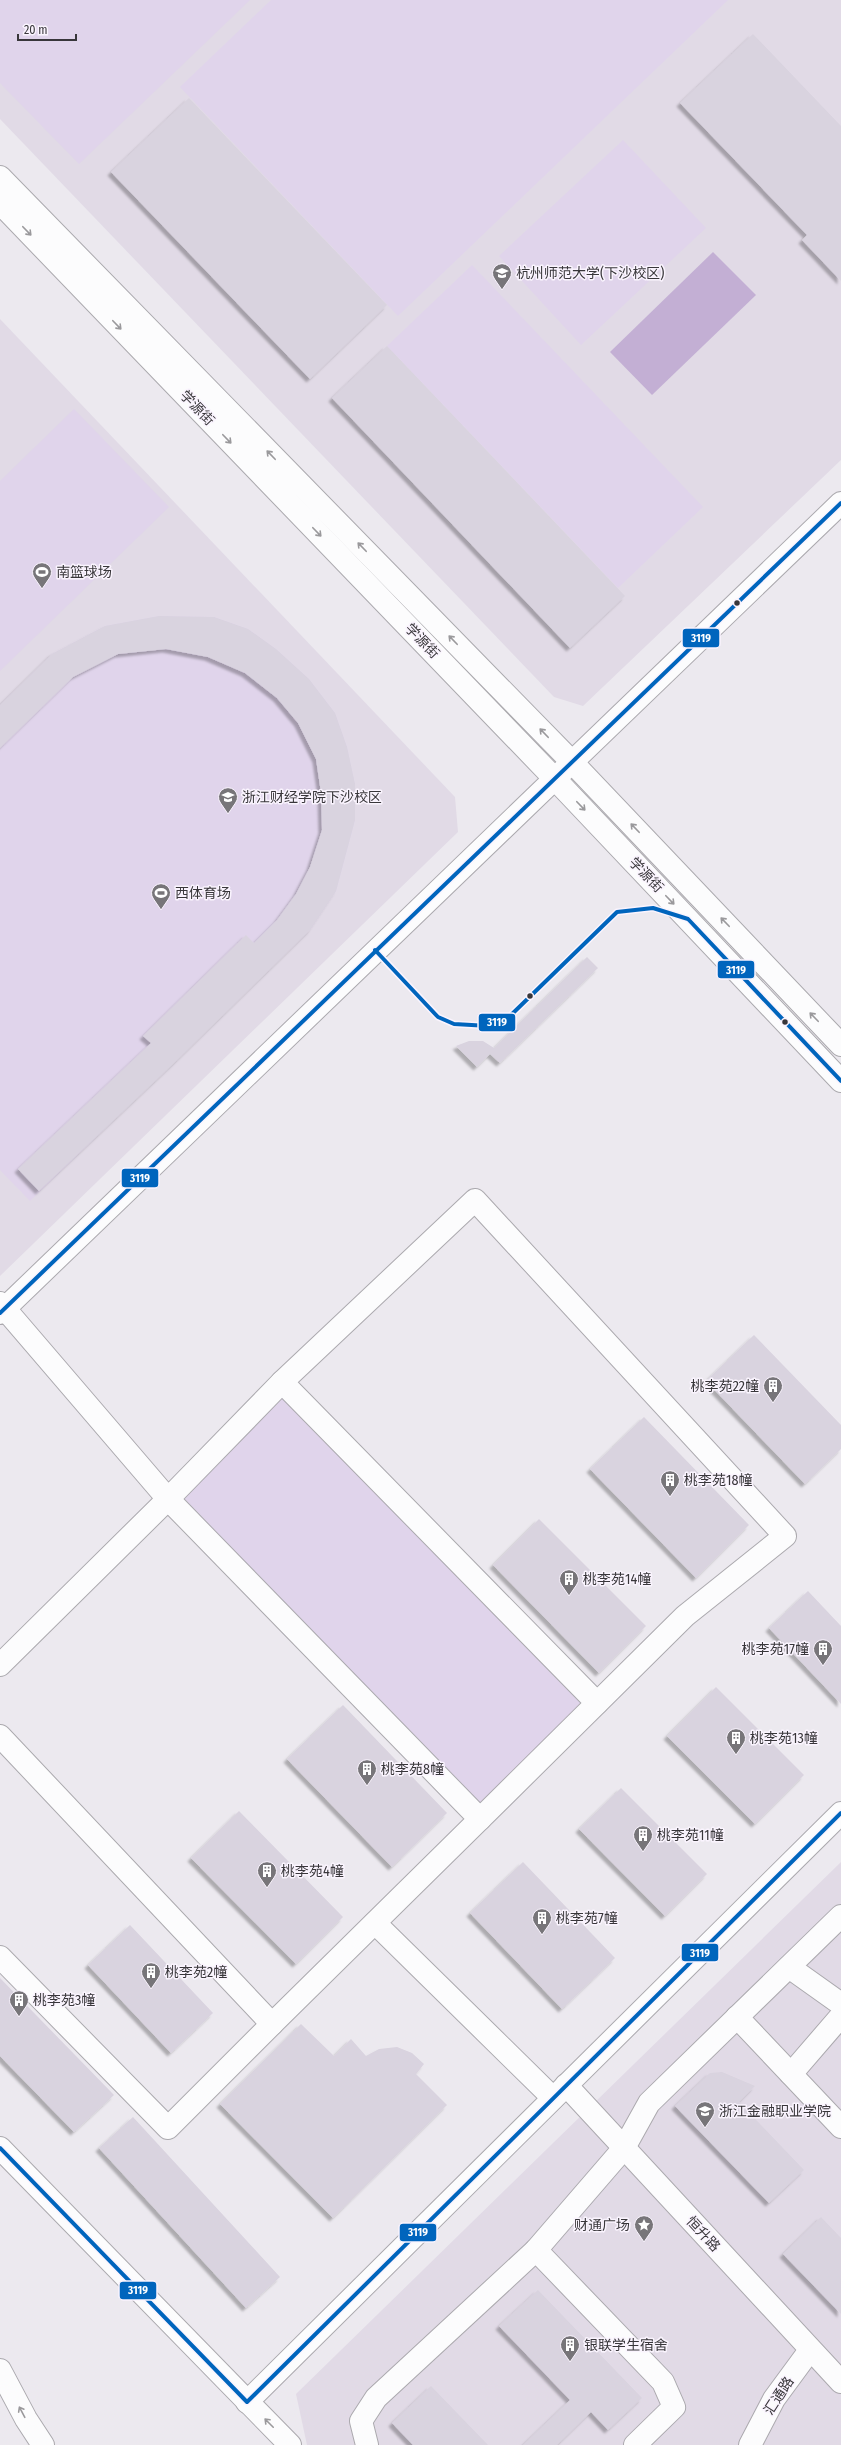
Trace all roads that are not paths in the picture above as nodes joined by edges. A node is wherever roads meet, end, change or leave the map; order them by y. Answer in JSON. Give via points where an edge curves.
{"nodes":[{"id":1,"x":0,"y":177,"type":"edge"},
{"id":2,"x":0,"y":203,"type":"edge"},
{"id":3,"x":841,"y":503,"type":"edge"},
{"id":4,"x":571,"y":761,"type":"junction"},
{"id":5,"x":554,"y":778,"type":"junction"},
{"id":6,"x":841,"y":1045,"type":"edge"},
{"id":7,"x":841,"y":1080,"type":"edge"},
{"id":8,"x":2,"y":1308,"type":"edge"},
{"id":9,"x":282,"y":1382,"type":"junction"},
{"id":10,"x":168,"y":1499,"type":"junction"},
{"id":11,"x":0,"y":1665,"type":"edge"},
{"id":12,"x":597,"y":1703,"type":"junction"},
{"id":13,"x":0,"y":1736,"type":"edge"},
{"id":14,"x":841,"y":1813,"type":"edge"},
{"id":15,"x":480,"y":1819,"type":"junction"},
{"id":16,"x":841,"y":1916,"type":"edge"},
{"id":17,"x":375,"y":1923,"type":"junction"},
{"id":18,"x":0,"y":1957,"type":"edge"},
{"id":19,"x":789,"y":1967,"type":"junction"},
{"id":20,"x":841,"y":2004,"type":"edge"},
{"id":21,"x":841,"y":2016,"type":"edge"},
{"id":22,"x":737,"y":2017,"type":"junction"},
{"id":23,"x":272,"y":2024,"type":"junction"},
{"id":24,"x":791,"y":2074,"type":"junction"},
{"id":25,"x":560,"y":2092,"type":"junction"},
{"id":26,"x":841,"y":2127,"type":"edge"},
{"id":27,"x":0,"y":2148,"type":"edge"},
{"id":28,"x":624,"y":2148,"type":"junction"},
{"id":29,"x":536,"y":2250,"type":"junction"},
{"id":30,"x":810,"y":2350,"type":"junction"},
{"id":31,"x":0,"y":2370,"type":"edge"},
{"id":32,"x":841,"y":2382,"type":"edge"},
{"id":33,"x":247,"y":2402,"type":"junction"},
{"id":34,"x":43,"y":2445,"type":"edge"},
{"id":35,"x":290,"y":2445,"type":"edge"},
{"id":36,"x":367,"y":2445,"type":"edge"},
{"id":37,"x":635,"y":2445,"type":"edge"},
{"id":38,"x":750,"y":2445,"type":"edge"}],
"edges":[{"from":4,"to":1,"type":"main road","one_way":true},
{"from":2,"to":5,"type":"main road","name":"学源街","one_way":true},
{"from":3,"to":4,"type":"main road"},
{"from":4,"to":5,"type":"main road"},
{"from":6,"to":4,"type":"main road","one_way":true},
{"from":5,"to":7,"type":"main road","name":"学源街","one_way":true},
{"from":5,"to":8,"type":"main road"},
{"from":8,"to":10,"type":"main road"},
{"from":9,"to":10,"type":"main road"},
{"from":9,"to":12,"type":"main road"},
{"from":9,"to":12,"type":"main road","via":[[475,1200],[786,1536],[685,1616]]},
{"from":10,"to":11,"type":"main road"},
{"from":10,"to":15,"type":"main road"},
{"from":12,"to":15,"type":"main road"},
{"from":13,"to":23,"type":"main road"},
{"from":14,"to":25,"type":"main road"},
{"from":15,"to":17,"type":"main road"},
{"from":16,"to":19,"type":"main road"},
{"from":17,"to":23,"type":"main road"},
{"from":17,"to":25,"type":"main road","name":"恒升路"},
{"from":18,"to":23,"type":"main road","via":[[168,2128]]},
{"from":19,"to":20,"type":"main road"},
{"from":19,"to":22,"type":"main road"},
{"from":21,"to":24,"type":"main road"},
{"from":22,"to":24,"type":"main road"},
{"from":22,"to":28,"type":"main road","via":[[649,2103]]},
{"from":24,"to":26,"type":"main road"},
{"from":25,"to":28,"type":"main road","name":"恒升路"},
{"from":25,"to":33,"type":"main road"},
{"from":27,"to":33,"type":"main road"},
{"from":28,"to":29,"type":"main road"},
{"from":28,"to":30,"type":"main road","name":"恒升路"},
{"from":29,"to":36,"type":"main road","via":[[376,2398],[361,2421]]},
{"from":29,"to":37,"type":"main road","via":[[663,2382],[674,2407]]},
{"from":30,"to":32,"type":"main road","name":"恒升路"},
{"from":30,"to":38,"type":"main road","name":"汇通路","via":[[774,2399]]},
{"from":34,"to":31,"type":"main road","one_way":true},
{"from":35,"to":33,"type":"main road","one_way":true}]}
